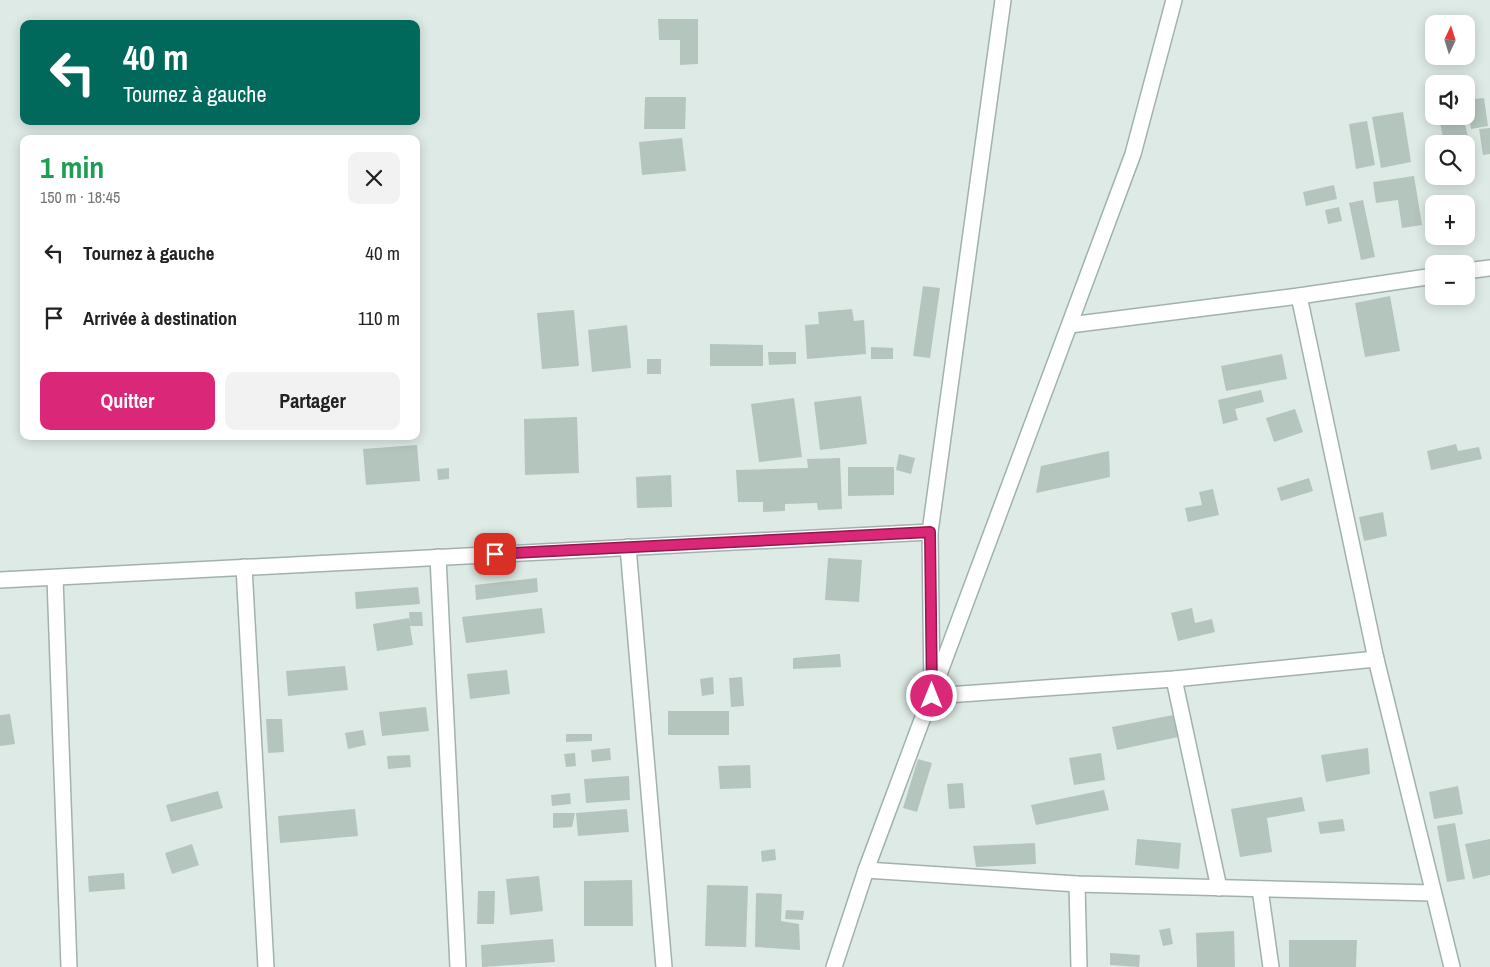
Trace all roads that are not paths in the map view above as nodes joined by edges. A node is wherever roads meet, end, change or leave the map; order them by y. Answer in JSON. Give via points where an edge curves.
{"nodes":[{"id":1,"x":1003,"y":0,"type":"edge"},
{"id":2,"x":1174,"y":0,"type":"edge"},
{"id":3,"x":1490,"y":268,"type":"edge"},
{"id":4,"x":1475,"y":270,"type":"edge"},
{"id":5,"x":1425,"y":277,"type":"edge"},
{"id":6,"x":1299,"y":296,"type":"junction"},
{"id":7,"x":1070,"y":325,"type":"junction"},
{"id":8,"x":930,"y":532,"type":"junction"},
{"id":9,"x":628,"y":547,"type":"junction"},
{"id":10,"x":438,"y":557,"type":"junction"},
{"id":11,"x":244,"y":567,"type":"junction"},
{"id":12,"x":56,"y":578,"type":"junction"},
{"id":13,"x":0,"y":580,"type":"edge"},
{"id":14,"x":1376,"y":659,"type":"junction"},
{"id":15,"x":1174,"y":678,"type":"junction"},
{"id":16,"x":932,"y":696,"type":"junction"},
{"id":17,"x":866,"y":870,"type":"junction"},
{"id":18,"x":1077,"y":884,"type":"junction"},
{"id":19,"x":1220,"y":888,"type":"junction"},
{"id":20,"x":1260,"y":888,"type":"junction"},
{"id":21,"x":1433,"y":893,"type":"junction"},
{"id":22,"x":69,"y":967,"type":"edge"},
{"id":23,"x":266,"y":967,"type":"edge"},
{"id":24,"x":458,"y":967,"type":"edge"},
{"id":25,"x":664,"y":967,"type":"edge"},
{"id":26,"x":834,"y":967,"type":"edge"},
{"id":27,"x":1079,"y":967,"type":"edge"},
{"id":28,"x":1271,"y":967,"type":"edge"},
{"id":29,"x":1452,"y":967,"type":"edge"}],
"edges":[{"from":1,"to":8,"type":"street"},
{"from":2,"to":7,"type":"street","via":[[1132,154]]},
{"from":3,"to":4,"type":"street"},
{"from":5,"to":6,"type":"street"},
{"from":6,"to":7,"type":"street"},
{"from":6,"to":14,"type":"street"},
{"from":7,"to":16,"type":"street"},
{"from":8,"to":9,"type":"street"},
{"from":8,"to":16,"type":"street"},
{"from":9,"to":10,"type":"street"},
{"from":9,"to":25,"type":"street"},
{"from":10,"to":11,"type":"street"},
{"from":10,"to":24,"type":"street"},
{"from":11,"to":12,"type":"street"},
{"from":11,"to":23,"type":"street"},
{"from":12,"to":13,"type":"street"},
{"from":12,"to":22,"type":"street"},
{"from":14,"to":15,"type":"street"},
{"from":14,"to":21,"type":"street"},
{"from":15,"to":16,"type":"street"},
{"from":15,"to":19,"type":"street"},
{"from":16,"to":17,"type":"street"},
{"from":17,"to":18,"type":"street"},
{"from":17,"to":26,"type":"street"},
{"from":18,"to":19,"type":"street"},
{"from":18,"to":27,"type":"street"},
{"from":19,"to":20,"type":"street"},
{"from":20,"to":21,"type":"street"},
{"from":20,"to":28,"type":"street"},
{"from":21,"to":29,"type":"street"}]}
